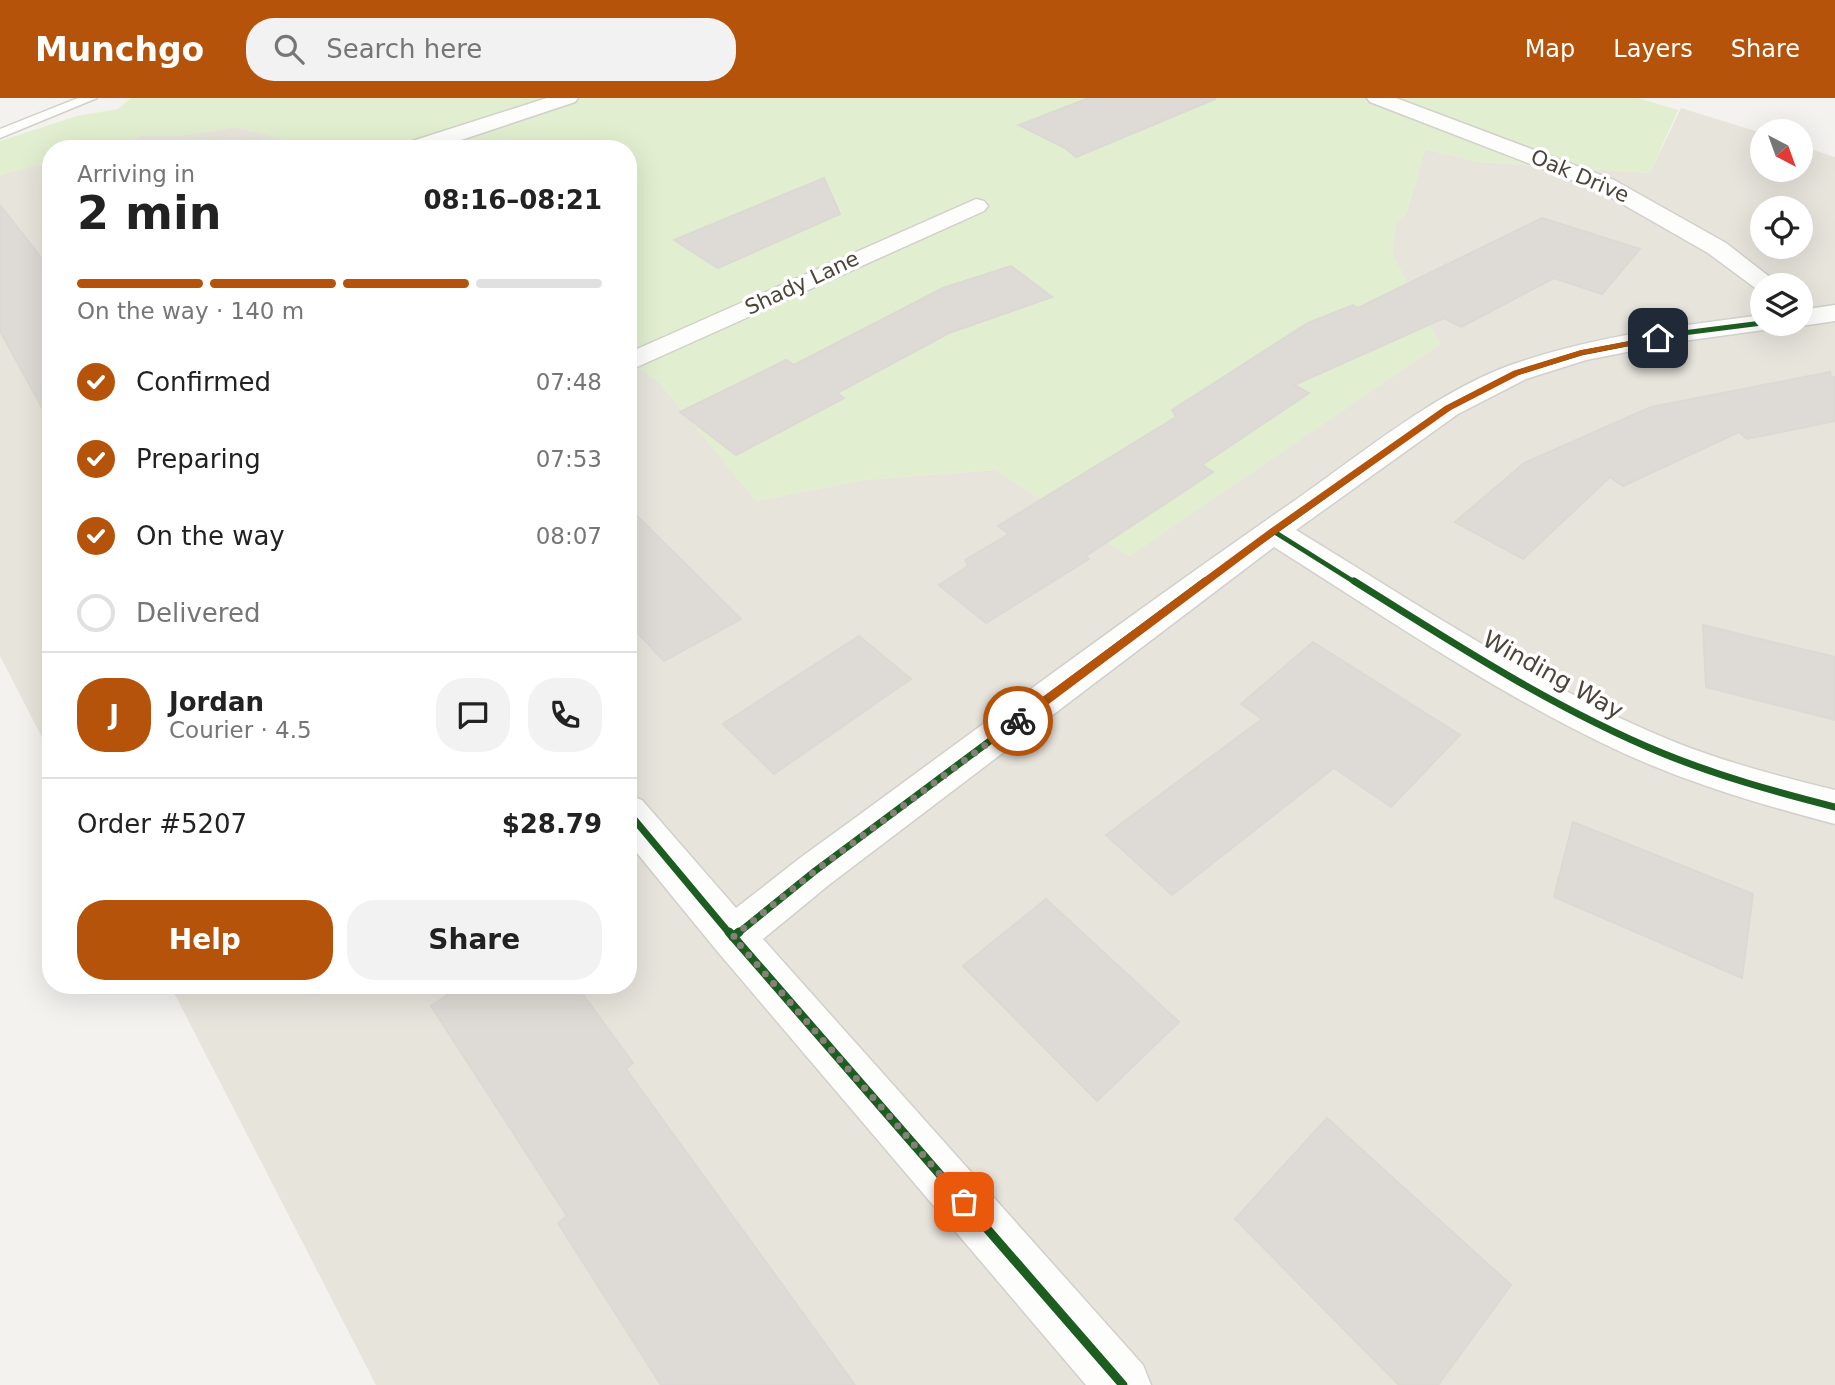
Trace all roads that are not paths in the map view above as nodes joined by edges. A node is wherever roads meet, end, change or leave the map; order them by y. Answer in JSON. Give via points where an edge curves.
{"nodes":[{"id":1,"x":90,"y":98,"type":"edge"},
{"id":2,"x":568,"y":98,"type":"edge"},
{"id":3,"x":1377,"y":98,"type":"edge"},
{"id":4,"x":0,"y":134,"type":"edge"},
{"id":5,"x":439,"y":140,"type":"edge"},
{"id":6,"x":976,"y":206,"type":"dead end"},
{"id":7,"x":1751,"y":273,"type":"edge"},
{"id":8,"x":1835,"y":313,"type":"edge"},
{"id":9,"x":1813,"y":314,"type":"edge"},
{"id":10,"x":1750,"y":325,"type":"edge"},
{"id":11,"x":637,"y":359,"type":"edge"},
{"id":12,"x":1273,"y":531,"type":"junction"},
{"id":13,"x":1835,"y":807,"type":"edge"},
{"id":14,"x":637,"y":823,"type":"edge"},
{"id":15,"x":733,"y":937,"type":"junction"},
{"id":16,"x":1124,"y":1385,"type":"edge"}],
"edges":[{"from":1,"to":4,"type":"lane"},
{"from":2,"to":5,"type":"street"},
{"from":3,"to":7,"type":"street","name":"Oak Drive","via":[[1606,185],[1717,248]]},
{"from":6,"to":11,"type":"street","name":"Shady Lane"},
{"from":8,"to":9,"type":"street"},
{"from":10,"to":12,"type":"street","via":[[1581,353],[1516,373],[1448,408]]},
{"from":12,"to":13,"type":"street","name":"Winding Way","via":[[1610,730],[1760,787]]},
{"from":12,"to":15,"type":"street"},
{"from":14,"to":15,"type":"street"},
{"from":15,"to":16,"type":"street"}]}
